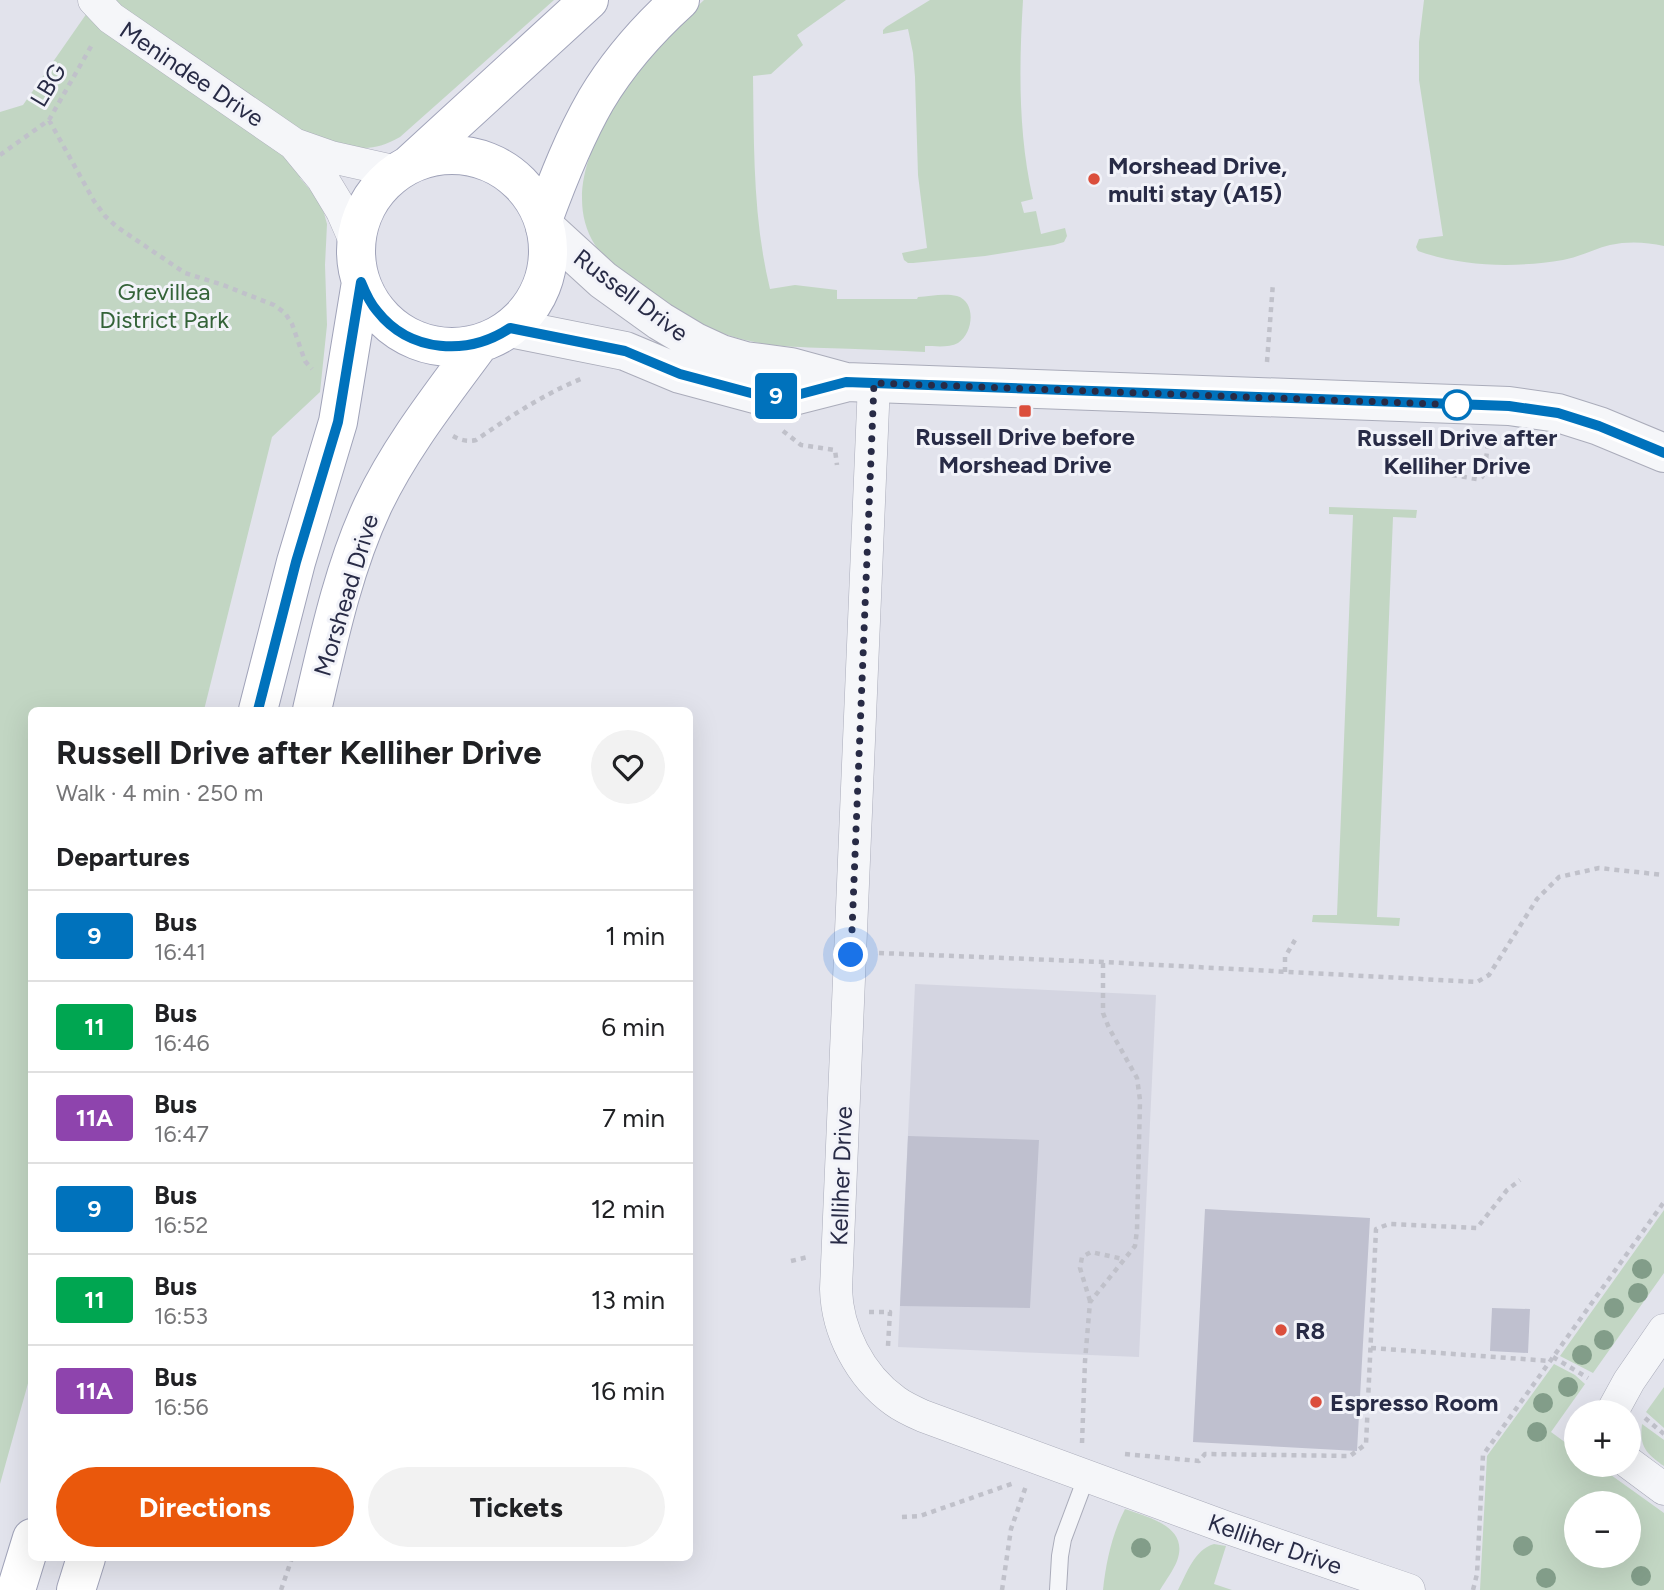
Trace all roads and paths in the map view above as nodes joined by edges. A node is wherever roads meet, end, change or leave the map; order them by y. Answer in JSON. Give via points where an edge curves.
{"nodes":[{"id":1,"x":589,"y":0,"type":"edge"},
{"id":2,"x":680,"y":0,"type":"edge"},
{"id":3,"x":102,"y":9,"type":"edge"},
{"id":4,"x":50,"y":120,"type":"junction"},
{"id":5,"x":294,"y":144,"type":"junction"},
{"id":6,"x":0,"y":155,"type":"edge"},
{"id":7,"x":404,"y":168,"type":"junction"},
{"id":8,"x":544,"y":223,"type":"junction"},
{"id":9,"x":356,"y":243,"type":"junction"},
{"id":10,"x":361,"y":282,"type":"junction"},
{"id":11,"x":1273,"y":283,"type":"dead end"},
{"id":12,"x":495,"y":335,"type":"junction"},
{"id":13,"x":586,"y":377,"type":"dead end"},
{"id":14,"x":860,"y":383,"type":"junction"},
{"id":15,"x":344,"y":386,"type":"junction"},
{"id":16,"x":1263,"y":398,"type":"junction"},
{"id":17,"x":433,"y":406,"type":"junction"},
{"id":18,"x":779,"y":428,"type":"dead end"},
{"id":19,"x":1488,"y":439,"type":"dead end"},
{"id":20,"x":835,"y":450,"type":"dead end"},
{"id":21,"x":1664,"y":453,"type":"edge"},
{"id":22,"x":1452,"y":475,"type":"dead end"},
{"id":23,"x":259,"y":707,"type":"edge"},
{"id":24,"x":313,"y":707,"type":"edge"},
{"id":25,"x":1664,"y":875,"type":"edge"},
{"id":26,"x":1295,"y":940,"type":"dead end"},
{"id":27,"x":873,"y":953,"type":"dead end"},
{"id":28,"x":1103,"y":962,"type":"junction"},
{"id":29,"x":1285,"y":972,"type":"junction"},
{"id":30,"x":1520,"y":1180,"type":"dead end"},
{"id":31,"x":1664,"y":1202,"type":"edge"},
{"id":32,"x":1124,"y":1259,"type":"junction"},
{"id":33,"x":1090,"y":1302,"type":"junction"},
{"id":34,"x":863,"y":1312,"type":"dead end"},
{"id":35,"x":1664,"y":1330,"type":"edge"},
{"id":36,"x":1371,"y":1348,"type":"junction"},
{"id":37,"x":888,"y":1356,"type":"dead end"},
{"id":38,"x":1552,"y":1359,"type":"junction"},
{"id":39,"x":1588,"y":1378,"type":"dead end"},
{"id":40,"x":1619,"y":1400,"type":"edge"},
{"id":41,"x":1644,"y":1419,"type":"dead end"},
{"id":42,"x":1664,"y":1434,"type":"edge"},
{"id":43,"x":1082,"y":1437,"type":"dead end"},
{"id":44,"x":1116,"y":1454,"type":"dead end"},
{"id":45,"x":1084,"y":1458,"type":"junction"},
{"id":46,"x":1641,"y":1472,"type":"edge"},
{"id":47,"x":1664,"y":1489,"type":"edge"},
{"id":48,"x":902,"y":1517,"type":"dead end"},
{"id":49,"x":28,"y":1551,"type":"edge"},
{"id":50,"x":85,"y":1561,"type":"edge"},
{"id":51,"x":291,"y":1561,"type":"edge"},
{"id":52,"x":1353,"y":1581,"type":"edge"},
{"id":53,"x":16,"y":1590,"type":"edge"},
{"id":54,"x":76,"y":1590,"type":"edge"},
{"id":55,"x":281,"y":1590,"type":"edge"},
{"id":56,"x":1002,"y":1590,"type":"edge"},
{"id":57,"x":1058,"y":1590,"type":"edge"},
{"id":58,"x":1409,"y":1590,"type":"edge"},
{"id":59,"x":1473,"y":1590,"type":"edge"}],
"edges":[{"from":1,"to":7,"type":"main road"},
{"from":2,"to":8,"type":"main road","via":[[647,32],[597,98],[560,174]]},
{"from":3,"to":4,"type":"path","name":"LBG","via":[[86,55]]},
{"from":3,"to":5,"type":"street","name":"Menindee Drive"},
{"from":4,"to":6,"type":"path","name":"LBG"},
{"from":4,"to":15,"type":"path","via":[[94,201],[111,222],[185,273],[274,305],[292,324],[304,361]]},
{"from":5,"to":7,"type":"street","name":"Menindee Drive","via":[[331,157]]},
{"from":5,"to":9,"type":"street","name":"Menindee Drive","via":[[322,178]]},
{"from":7,"to":8,"type":"main road","via":[[453,155],[489,162],[520,182]]},
{"from":7,"to":9,"type":"main road","via":[[381,186],[368,204]]},
{"from":8,"to":12,"type":"main road","via":[[548,243],[545,275],[532,304]]},
{"from":8,"to":14,"type":"street","name":"Russell Drive","via":[[603,280],[695,342],[745,361]]},
{"from":9,"to":10,"type":"main road"},
{"from":10,"to":12,"type":"main road","via":[[376,311],[415,340],[447,348]]},
{"from":10,"to":15,"type":"main road"},
{"from":11,"to":16,"type":"path"},
{"from":12,"to":14,"type":"street","name":"Russell Drive","via":[[625,351],[680,374],[762,396],[793,396]]},
{"from":12,"to":17,"type":"main road","name":"Morshead Drive"},
{"from":13,"to":17,"type":"path","via":[[554,390],[476,440],[453,436],[441,440],[434,435],[428,429]]},
{"from":14,"to":16,"type":"street","name":"Russell Drive"},
{"from":14,"to":45,"type":"street","name":"Kelliher Drive","via":[[836,1302],[860,1363],[897,1403],[937,1422]]},
{"from":15,"to":23,"type":"main road"},
{"from":16,"to":21,"type":"street","name":"Russell Drive","via":[[1509,406],[1558,413]]},
{"from":17,"to":24,"type":"main road","name":"Morshead Drive","via":[[389,475],[356,547]]},
{"from":18,"to":20,"type":"path","via":[[801,445]]},
{"from":19,"to":22,"type":"path","via":[[1482,477]]},
{"from":25,"to":29,"type":"path","via":[[1599,868],[1559,877],[1537,899],[1489,975],[1477,982]]},
{"from":26,"to":29,"type":"path","via":[[1285,957]]},
{"from":27,"to":28,"type":"path"},
{"from":28,"to":29,"type":"path"},
{"from":28,"to":32,"type":"path","via":[[1103,1013],[1137,1077],[1140,1100],[1137,1230],[1135,1246]]},
{"from":30,"to":36,"type":"path","via":[[1477,1228],[1389,1224],[1376,1229]]},
{"from":31,"to":38,"type":"path"},
{"from":32,"to":33,"type":"path"},
{"from":32,"to":33,"type":"path","via":[[1091,1252],[1082,1257],[1080,1268]]},
{"from":33,"to":43,"type":"path"},
{"from":34,"to":37,"type":"path","via":[[890,1312]]},
{"from":35,"to":40,"type":"street"},
{"from":36,"to":38,"type":"path"},
{"from":36,"to":44,"type":"path","via":[[1366,1444],[1350,1456],[1205,1454],[1199,1461]]},
{"from":38,"to":39,"type":"path"},
{"from":38,"to":59,"type":"path","via":[[1483,1455]]},
{"from":41,"to":42,"type":"path"},
{"from":45,"to":52,"type":"street","name":"Kelliher Drive","via":[[1228,1528]]},
{"from":45,"to":57,"type":"lane","via":[[1063,1539]]},
{"from":46,"to":47,"type":"street"},
{"from":48,"to":56,"type":"path","via":[[920,1516],[1028,1480],[1011,1529]]},
{"from":49,"to":53,"type":"main road"},
{"from":50,"to":54,"type":"main road"},
{"from":51,"to":55,"type":"path"},
{"from":52,"to":58,"type":"street","name":"Kelliher Drive"}]}
